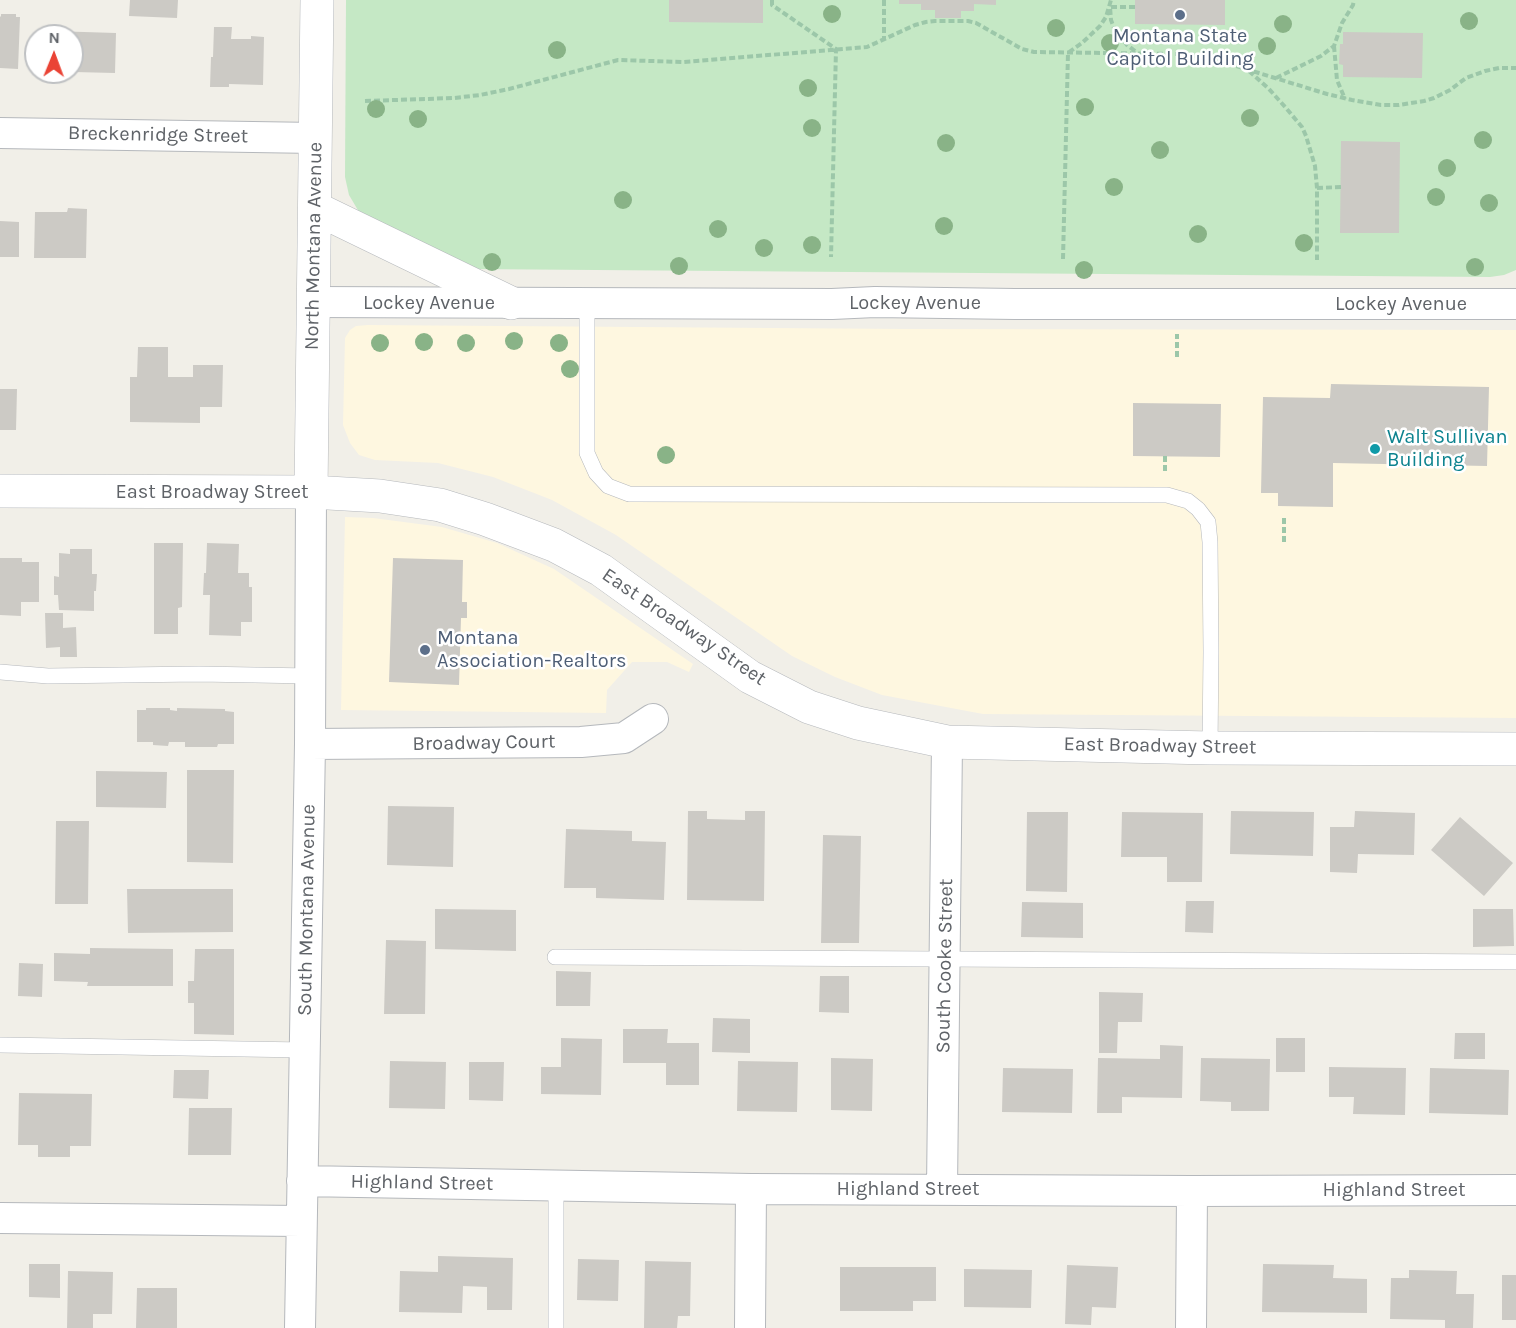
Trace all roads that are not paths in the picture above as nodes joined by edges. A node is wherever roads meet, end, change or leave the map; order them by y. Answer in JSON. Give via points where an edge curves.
{"nodes":[{"id":1,"x":317,"y":0,"type":"edge"},
{"id":2,"x":0,"y":133,"type":"edge"},
{"id":3,"x":316,"y":138,"type":"junction"},
{"id":4,"x":315,"y":208,"type":"junction"},
{"id":5,"x":314,"y":302,"type":"junction"},
{"id":6,"x":511,"y":303,"type":"junction"},
{"id":7,"x":587,"y":303,"type":"junction"},
{"id":8,"x":1516,"y":304,"type":"edge"},
{"id":9,"x":0,"y":491,"type":"edge"},
{"id":10,"x":311,"y":492,"type":"junction"},
{"id":11,"x":0,"y":672,"type":"edge"},
{"id":12,"x":310,"y":676,"type":"junction"},
{"id":13,"x":653,"y":719,"type":"dead end"},
{"id":14,"x":947,"y":742,"type":"junction"},
{"id":15,"x":310,"y":744,"type":"junction"},
{"id":16,"x":1210,"y":748,"type":"junction"},
{"id":17,"x":1516,"y":749,"type":"edge"},
{"id":18,"x":555,"y":957,"type":"dead end"},
{"id":19,"x":945,"y":959,"type":"junction"},
{"id":20,"x":1516,"y":962,"type":"edge"},
{"id":21,"x":0,"y":1045,"type":"edge"},
{"id":22,"x":304,"y":1050,"type":"junction"},
{"id":23,"x":302,"y":1181,"type":"junction"},
{"id":24,"x":556,"y":1185,"type":"junction"},
{"id":25,"x":751,"y":1189,"type":"junction"},
{"id":26,"x":942,"y":1189,"type":"junction"},
{"id":27,"x":1515,"y":1190,"type":"edge"},
{"id":28,"x":1192,"y":1191,"type":"junction"},
{"id":29,"x":0,"y":1218,"type":"edge"},
{"id":30,"x":301,"y":1221,"type":"junction"},
{"id":31,"x":300,"y":1328,"type":"edge"},
{"id":32,"x":556,"y":1328,"type":"edge"},
{"id":33,"x":750,"y":1328,"type":"edge"},
{"id":34,"x":1191,"y":1328,"type":"edge"}],
"edges":[{"from":1,"to":3,"type":"street","name":"North Montana Avenue"},
{"from":2,"to":3,"type":"street","name":"Breckenridge Street"},
{"from":3,"to":4,"type":"street","name":"North Montana Avenue"},
{"from":4,"to":5,"type":"street","name":"North Montana Avenue"},
{"from":4,"to":6,"type":"street"},
{"from":5,"to":6,"type":"street","name":"Lockey Avenue"},
{"from":5,"to":10,"type":"street","name":"North Montana Avenue"},
{"from":6,"to":7,"type":"street","name":"Lockey Avenue"},
{"from":7,"to":8,"type":"street","name":"Lockey Avenue"},
{"from":7,"to":16,"type":"lane","via":[[587,453],[596,473],[608,486],[629,494],[1167,495],[1188,501],[1208,522],[1210,542]]},
{"from":9,"to":10,"type":"street","name":"East Broadway Street"},
{"from":10,"to":12,"type":"street","name":"South Montana Avenue"},
{"from":10,"to":14,"type":"street","name":"East Broadway Street","via":[[440,505],[554,545],[601,570],[750,677],[799,702],[858,723]]},
{"from":11,"to":12,"type":"lane"},
{"from":12,"to":15,"type":"street","name":"South Montana Avenue"},
{"from":13,"to":15,"type":"street","name":"Broadway Court","via":[[624,738],[581,742]]},
{"from":14,"to":16,"type":"street","name":"East Broadway Street"},
{"from":14,"to":19,"type":"street","name":"South Cooke Street"},
{"from":15,"to":22,"type":"street","name":"South Montana Avenue"},
{"from":16,"to":17,"type":"street","name":"East Broadway Street"},
{"from":18,"to":19,"type":"lane"},
{"from":19,"to":20,"type":"lane"},
{"from":19,"to":26,"type":"street","name":"South Cooke Street"},
{"from":21,"to":22,"type":"lane"},
{"from":22,"to":23,"type":"street","name":"South Montana Avenue"},
{"from":23,"to":24,"type":"street","name":"Highland Street"},
{"from":23,"to":30,"type":"street","name":"South Montana Avenue"},
{"from":24,"to":25,"type":"street","name":"Highland Street"},
{"from":24,"to":32,"type":"lane"},
{"from":25,"to":26,"type":"street","name":"Highland Street"},
{"from":25,"to":33,"type":"street"},
{"from":26,"to":28,"type":"street","name":"Highland Street"},
{"from":27,"to":28,"type":"street","name":"Highland Street"},
{"from":28,"to":34,"type":"street"},
{"from":29,"to":30,"type":"street"},
{"from":30,"to":31,"type":"street","name":"South Montana Avenue"}]}
